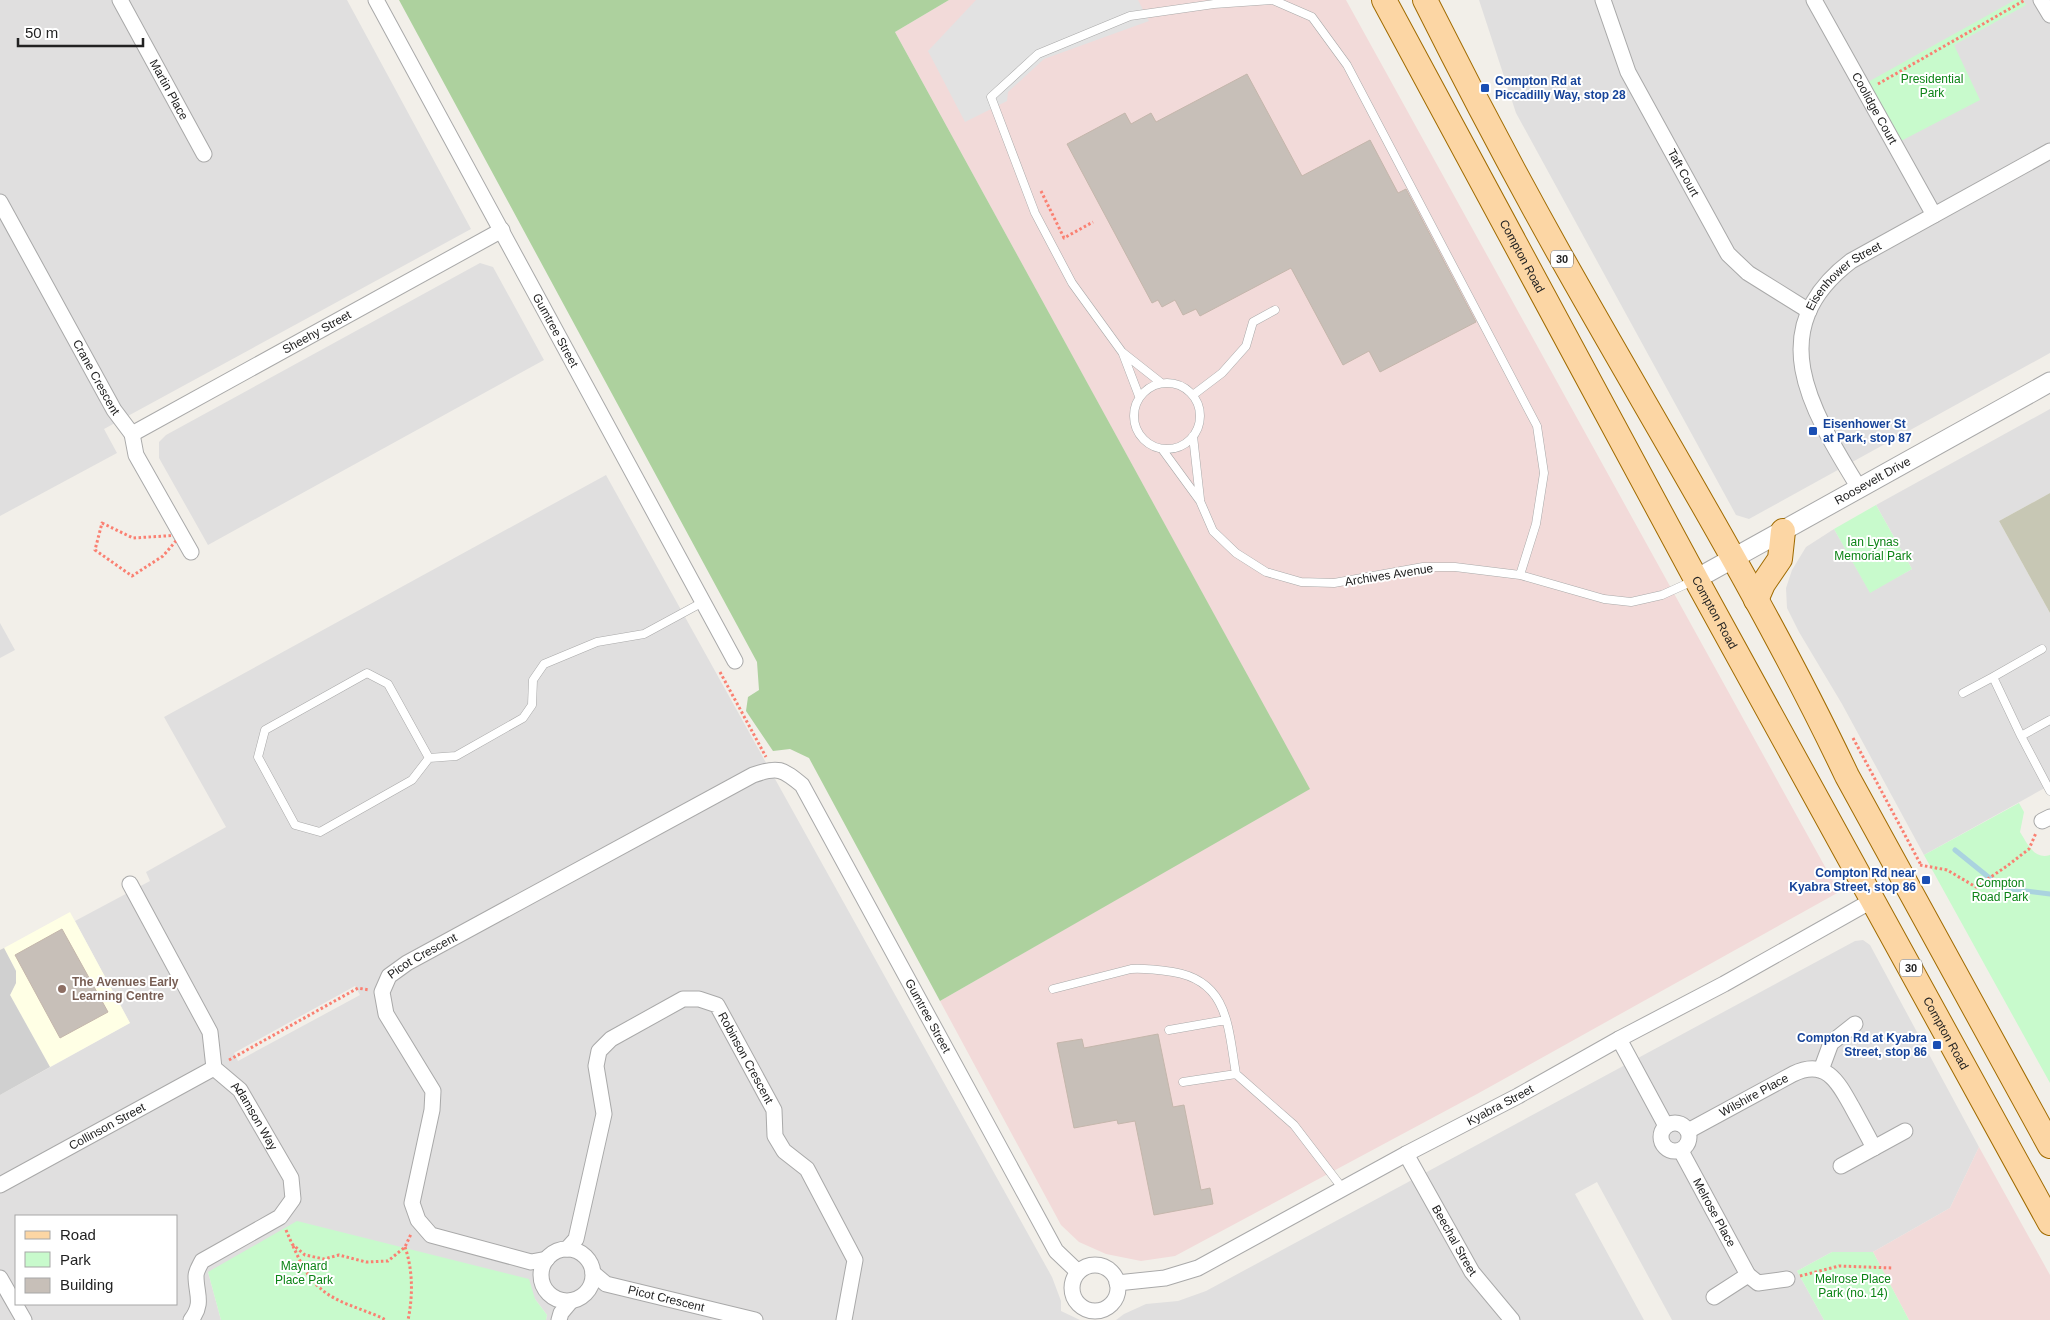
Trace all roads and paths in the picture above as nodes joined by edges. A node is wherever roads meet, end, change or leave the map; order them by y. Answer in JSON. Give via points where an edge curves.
{"nodes":[{"id":1,"x":120,"y":0,"type":"edge"},
{"id":2,"x":376,"y":0,"type":"edge"},
{"id":3,"x":1384,"y":0,"type":"edge"},
{"id":4,"x":1426,"y":0,"type":"edge"},
{"id":5,"x":1603,"y":0,"type":"edge"},
{"id":6,"x":1814,"y":0,"type":"edge"},
{"id":7,"x":2025,"y":0,"type":"edge"},
{"id":8,"x":2041,"y":0,"type":"edge"},
{"id":9,"x":2050,"y":16,"type":"edge"},
{"id":10,"x":1866,"y":91,"type":"junction"},
{"id":11,"x":2050,"y":151,"type":"edge"},
{"id":12,"x":204,"y":154,"type":"dead end"},
{"id":13,"x":1039,"y":187,"type":"dead end"},
{"id":14,"x":0,"y":202,"type":"edge"},
{"id":15,"x":1934,"y":215,"type":"junction"},
{"id":16,"x":1093,"y":222,"type":"dead end"},
{"id":17,"x":502,"y":230,"type":"junction"},
{"id":18,"x":1275,"y":310,"type":"dead end"},
{"id":19,"x":1809,"y":310,"type":"junction"},
{"id":20,"x":1122,"y":352,"type":"junction"},
{"id":21,"x":1160,"y":382,"type":"junction"},
{"id":22,"x":2050,"y":382,"type":"edge"},
{"id":23,"x":1193,"y":395,"type":"junction"},
{"id":24,"x":1139,"y":396,"type":"junction"},
{"id":25,"x":132,"y":434,"type":"junction"},
{"id":26,"x":1193,"y":436,"type":"junction"},
{"id":27,"x":1162,"y":449,"type":"junction"},
{"id":28,"x":1859,"y":488,"type":"junction"},
{"id":29,"x":1200,"y":501,"type":"junction"},
{"id":30,"x":1783,"y":531,"type":"junction"},
{"id":31,"x":181,"y":535,"type":"junction"},
{"id":32,"x":191,"y":552,"type":"dead end"},
{"id":33,"x":1734,"y":559,"type":"junction"},
{"id":34,"x":1520,"y":575,"type":"junction"},
{"id":35,"x":1696,"y":579,"type":"junction"},
{"id":36,"x":1756,"y":600,"type":"junction"},
{"id":37,"x":703,"y":602,"type":"junction"},
{"id":38,"x":2042,"y":649,"type":"dead end"},
{"id":39,"x":735,"y":661,"type":"dead end"},
{"id":40,"x":720,"y":672,"type":"dead end"},
{"id":41,"x":1992,"y":678,"type":"junction"},
{"id":42,"x":1963,"y":693,"type":"dead end"},
{"id":43,"x":2050,"y":720,"type":"edge"},
{"id":44,"x":2021,"y":736,"type":"junction"},
{"id":45,"x":430,"y":758,"type":"junction"},
{"id":46,"x":772,"y":768,"type":"junction"},
{"id":47,"x":2050,"y":791,"type":"edge"},
{"id":48,"x":2046,"y":819,"type":"edge"},
{"id":49,"x":1901,"y":874,"type":"junction"},
{"id":50,"x":130,"y":884,"type":"dead end"},
{"id":51,"x":1873,"y":900,"type":"junction"},
{"id":52,"x":1053,"y":989,"type":"dead end"},
{"id":53,"x":382,"y":992,"type":"junction"},
{"id":54,"x":1226,"y":1020,"type":"junction"},
{"id":55,"x":1856,"y":1024,"type":"dead end"},
{"id":56,"x":1169,"y":1030,"type":"dead end"},
{"id":57,"x":1619,"y":1039,"type":"junction"},
{"id":58,"x":214,"y":1068,"type":"junction"},
{"id":59,"x":1821,"y":1070,"type":"junction"},
{"id":60,"x":1236,"y":1074,"type":"junction"},
{"id":61,"x":1183,"y":1082,"type":"dead end"},
{"id":62,"x":1666,"y":1126,"type":"junction"},
{"id":63,"x":1688,"y":1131,"type":"junction"},
{"id":64,"x":1905,"y":1131,"type":"dead end"},
{"id":65,"x":2050,"y":1146,"type":"edge"},
{"id":66,"x":1874,"y":1148,"type":"junction"},
{"id":67,"x":1681,"y":1151,"type":"junction"},
{"id":68,"x":1406,"y":1154,"type":"junction"},
{"id":69,"x":1841,"y":1166,"type":"dead end"},
{"id":70,"x":0,"y":1185,"type":"edge"},
{"id":71,"x":1343,"y":1189,"type":"junction"},
{"id":72,"x":280,"y":1217,"type":"junction"},
{"id":73,"x":418,"y":1220,"type":"junction"},
{"id":74,"x":2050,"y":1223,"type":"edge"},
{"id":75,"x":292,"y":1244,"type":"junction"},
{"id":76,"x":405,"y":1247,"type":"junction"},
{"id":77,"x":575,"y":1247,"type":"junction"},
{"id":78,"x":540,"y":1265,"type":"junction"},
{"id":79,"x":1893,"y":1268,"type":"dead end"},
{"id":80,"x":1078,"y":1272,"type":"junction"},
{"id":81,"x":593,"y":1273,"type":"junction"},
{"id":82,"x":1748,"y":1275,"type":"junction"},
{"id":83,"x":0,"y":1278,"type":"edge"},
{"id":84,"x":1787,"y":1279,"type":"joint"},
{"id":85,"x":1117,"y":1283,"type":"junction"},
{"id":86,"x":606,"y":1284,"type":"junction"},
{"id":87,"x":590,"y":1288,"type":"junction"},
{"id":88,"x":1714,"y":1297,"type":"dead end"},
{"id":89,"x":15,"y":1304,"type":"edge"},
{"id":90,"x":15,"y":1305,"type":"edge"},
{"id":91,"x":562,"y":1308,"type":"edge"},
{"id":92,"x":1087,"y":1315,"type":"edge"},
{"id":93,"x":24,"y":1320,"type":"edge"},
{"id":94,"x":192,"y":1320,"type":"edge"},
{"id":95,"x":386,"y":1320,"type":"edge"},
{"id":96,"x":408,"y":1320,"type":"edge"},
{"id":97,"x":754,"y":1320,"type":"edge"},
{"id":98,"x":844,"y":1320,"type":"edge"},
{"id":99,"x":1512,"y":1320,"type":"edge"}],
"edges":[{"from":1,"to":12,"type":"street","name":"Martin Place"},
{"from":2,"to":17,"type":"street","name":"Gumtree Street"},
{"from":3,"to":35,"type":"main road","name":"Compton Road","number":"30"},
{"from":4,"to":33,"type":"main road","number":"30","via":[[1472,96],[1560,256]]},
{"from":5,"to":19,"type":"street","name":"Taft Court","via":[[1628,72],[1728,254],[1748,273]]},
{"from":6,"to":10,"type":"street","name":"Coolidge Court"},
{"from":7,"to":10,"type":"path"},
{"from":8,"to":9,"type":"street"},
{"from":10,"to":15,"type":"street","name":"Coolidge Court"},
{"from":11,"to":15,"type":"street","name":"Eisenhower Street"},
{"from":13,"to":16,"type":"path","via":[[1064,238]]},
{"from":14,"to":25,"type":"street","name":"Crane Crescent","via":[[114,410]]},
{"from":15,"to":19,"type":"street","name":"Eisenhower Street","via":[[1844,266],[1827,282]]},
{"from":17,"to":25,"type":"street","name":"Sheehy Street"},
{"from":17,"to":37,"type":"street","name":"Gumtree Street"},
{"from":18,"to":23,"type":"lane","via":[[1253,322],[1246,346],[1222,373]]},
{"from":19,"to":28,"type":"street","name":"Eisenhower Street","via":[[1801,347],[1807,390]]},
{"from":20,"to":21,"type":"lane"},
{"from":20,"to":24,"type":"lane"},
{"from":20,"to":34,"type":"lane","via":[[1072,283],[1051,246],[1035,213],[991,97],[1038,54],[1130,16],[1214,4],[1273,0],[1312,17],[1347,65],[1537,426],[1544,473],[1536,524]]},
{"from":21,"to":23,"type":"lane","via":[[1178,384]]},
{"from":21,"to":24,"type":"lane"},
{"from":22,"to":28,"type":"street","name":"Roosevelt Drive"},
{"from":23,"to":26,"type":"lane","via":[[1200,408],[1199,424]]},
{"from":24,"to":27,"type":"lane","via":[[1134,407],[1135,426],[1145,441]]},
{"from":25,"to":31,"type":"street","name":"Crane Crescent","via":[[136,455]]},
{"from":26,"to":27,"type":"lane","via":[[1177,448]]},
{"from":26,"to":29,"type":"lane"},
{"from":27,"to":29,"type":"lane"},
{"from":28,"to":30,"type":"street","name":"Roosevelt Drive"},
{"from":29,"to":34,"type":"lane","name":"Archives Avenue","via":[[1213,530],[1236,553],[1266,572],[1301,582],[1334,583],[1423,567],[1455,567]]},
{"from":30,"to":33,"type":"street","name":"Roosevelt Drive"},
{"from":30,"to":36,"type":"main road","via":[[1780,558]]},
{"from":31,"to":31,"type":"path","via":[[163,556],[132,576],[95,550],[102,523],[132,538]]},
{"from":31,"to":32,"type":"street","name":"Crane Crescent"},
{"from":33,"to":35,"type":"street","name":"Roosevelt Drive"},
{"from":33,"to":36,"type":"main road","number":"30"},
{"from":34,"to":35,"type":"lane","name":"Archives Avenue","via":[[1604,599],[1632,602],[1662,595]]},
{"from":35,"to":51,"type":"main road","name":"Compton Road","number":"30"},
{"from":36,"to":49,"type":"main road","number":"30"},
{"from":37,"to":39,"type":"street","name":"Gumtree Street"},
{"from":37,"to":45,"type":"lane","via":[[644,634],[597,642],[544,664],[533,680],[532,705],[523,718],[456,756]]},
{"from":38,"to":41,"type":"lane"},
{"from":40,"to":46,"type":"path"},
{"from":41,"to":42,"type":"lane"},
{"from":41,"to":44,"type":"lane"},
{"from":43,"to":44,"type":"lane"},
{"from":44,"to":47,"type":"lane"},
{"from":45,"to":45,"type":"lane","via":[[412,780],[320,832],[295,825],[258,756],[265,730],[367,673],[388,684]]},
{"from":46,"to":53,"type":"street","name":"Picot Crescent","via":[[407,963],[389,976]]},
{"from":46,"to":80,"type":"street","name":"Gumtree Street","via":[[789,774],[802,785],[1056,1251]]},
{"from":48,"to":49,"type":"path","via":[[2029,849],[1976,887],[1947,870],[1922,864]]},
{"from":49,"to":65,"type":"main road","number":"30"},
{"from":50,"to":58,"type":"street","via":[[210,1032]]},
{"from":51,"to":57,"type":"street","name":"Kyabra Street"},
{"from":51,"to":74,"type":"main road","name":"Compton Road","number":"30"},
{"from":52,"to":54,"type":"lane","via":[[1131,969],[1183,974],[1208,985],[1217,996]]},
{"from":53,"to":58,"type":"path","via":[[358,988]]},
{"from":53,"to":73,"type":"street","name":"Picot Crescent","via":[[386,1014],[433,1091],[432,1110],[412,1203]]},
{"from":54,"to":56,"type":"lane"},
{"from":54,"to":60,"type":"lane"},
{"from":55,"to":59,"type":"street","via":[[1831,1043]]},
{"from":57,"to":62,"type":"street"},
{"from":57,"to":68,"type":"street","name":"Kyabra Street"},
{"from":58,"to":70,"type":"street","name":"Collinson Street"},
{"from":58,"to":72,"type":"street","name":"Adamson Way","via":[[240,1090],[291,1178],[293,1199]]},
{"from":59,"to":63,"type":"street","name":"Wilshire Place","via":[[1802,1070]]},
{"from":59,"to":66,"type":"street","via":[[1841,1086]]},
{"from":60,"to":61,"type":"lane"},
{"from":60,"to":71,"type":"lane","via":[[1294,1125]]},
{"from":62,"to":63,"type":"street","via":[[1678,1123]]},
{"from":62,"to":67,"type":"street","via":[[1661,1134],[1663,1145],[1672,1151]]},
{"from":63,"to":67,"type":"street","via":[[1689,1141]]},
{"from":64,"to":66,"type":"street"},
{"from":66,"to":69,"type":"street"},
{"from":67,"to":82,"type":"street","name":"Melrose Place"},
{"from":68,"to":71,"type":"street","name":"Kyabra Street"},
{"from":68,"to":99,"type":"street","name":"Beechal Street","via":[[1472,1272]]},
{"from":71,"to":85,"type":"street","name":"Kyabra Street","via":[[1198,1268],[1165,1278]]},
{"from":72,"to":75,"type":"path"},
{"from":72,"to":94,"type":"street","name":"Adamson Way","via":[[202,1261],[195,1274],[200,1294]]},
{"from":73,"to":76,"type":"path"},
{"from":73,"to":78,"type":"street","via":[[431,1235]]},
{"from":75,"to":76,"type":"path","via":[[306,1255],[324,1259],[339,1255],[366,1262],[388,1261]]},
{"from":75,"to":95,"type":"path","via":[[306,1272],[320,1289]]},
{"from":76,"to":96,"type":"path","via":[[411,1264]]},
{"from":77,"to":78,"type":"street","via":[[559,1250]]},
{"from":77,"to":81,"type":"street","via":[[592,1265]]},
{"from":77,"to":98,"type":"street","name":"Robinson Crescent","via":[[604,1114],[596,1066],[599,1051],[612,1039],[683,999],[699,999],[717,1006],[774,1110],[775,1136],[784,1151],[807,1169],[855,1260]]},
{"from":78,"to":91,"type":"street","via":[[545,1288]]},
{"from":79,"to":84,"type":"path","via":[[1839,1266]]},
{"from":80,"to":85,"type":"street","via":[[1087,1266],[1100,1266],[1112,1274]]},
{"from":80,"to":92,"type":"street","via":[[1073,1282],[1074,1296]]},
{"from":81,"to":86,"type":"street"},
{"from":81,"to":87,"type":"street"},
{"from":82,"to":84,"type":"street","via":[[1758,1282]]},
{"from":82,"to":88,"type":"street"},
{"from":83,"to":89,"type":"street"},
{"from":85,"to":92,"type":"street","via":[[1117,1294],[1110,1306]]},
{"from":86,"to":87,"type":"street"},
{"from":86,"to":97,"type":"street","name":"Picot Crescent"},
{"from":87,"to":91,"type":"street"},
{"from":90,"to":93,"type":"street"}]}
